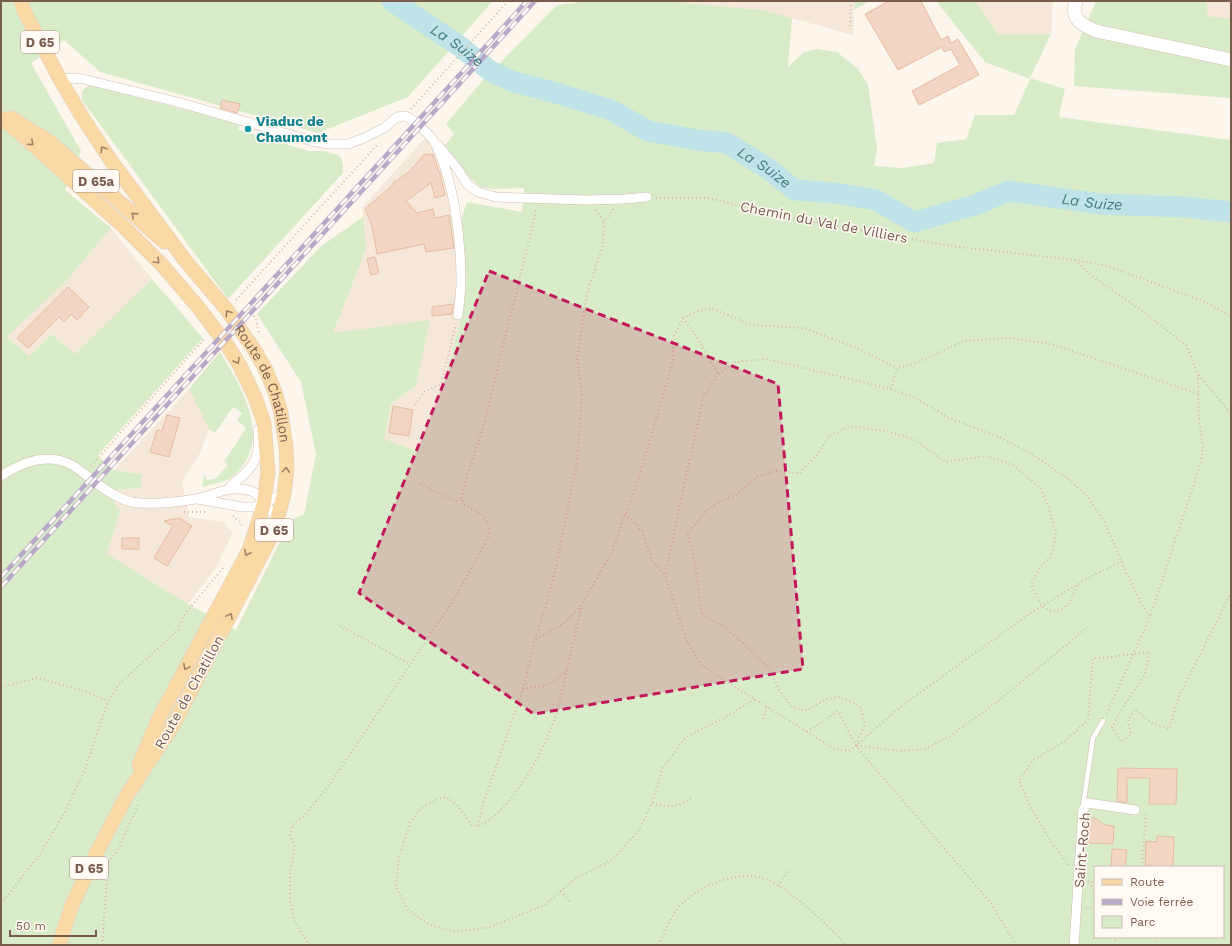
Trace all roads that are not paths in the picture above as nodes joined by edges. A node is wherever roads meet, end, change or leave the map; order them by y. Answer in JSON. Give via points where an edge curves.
{"nodes":[{"id":1,"x":21,"y":1,"type":"edge"},
{"id":2,"x":1076,"y":1,"type":"edge"},
{"id":3,"x":1231,"y":60,"type":"edge"},
{"id":4,"x":61,"y":81,"type":"junction"},
{"id":5,"x":1,"y":113,"type":"edge"},
{"id":6,"x":1,"y":118,"type":"edge"},
{"id":7,"x":432,"y":138,"type":"junction"},
{"id":8,"x":647,"y":198,"type":"road end"},
{"id":9,"x":184,"y":259,"type":"junction"},
{"id":10,"x":198,"y":307,"type":"joint"},
{"id":11,"x":458,"y":315,"type":"road end"},
{"id":12,"x":255,"y":397,"type":"junction"},
{"id":13,"x":1,"y":476,"type":"edge"},
{"id":14,"x":229,"y":488,"type":"junction"},
{"id":15,"x":284,"y":494,"type":"junction"},
{"id":16,"x":196,"y":499,"type":"junction"},
{"id":17,"x":264,"y":502,"type":"junction"},
{"id":18,"x":242,"y":507,"type":"junction"},
{"id":19,"x":277,"y":520,"type":"junction"},
{"id":20,"x":258,"y":523,"type":"junction"},
{"id":21,"x":1103,"y":721,"type":"road end"},
{"id":22,"x":127,"y":795,"type":"junction"},
{"id":23,"x":1083,"y":809,"type":"junction"},
{"id":24,"x":1135,"y":810,"type":"road end"},
{"id":25,"x":59,"y":945,"type":"edge"},
{"id":26,"x":1074,"y":945,"type":"edge"}],
"edges":[{"from":1,"to":4,"type":"main road","name":"Route de Chatillon","number":"D 65"},
{"from":2,"to":3,"type":"main road","via":[[1075,12],[1078,21],[1096,31]]},
{"from":4,"to":7,"type":"street","via":[[69,78],[83,79],[328,144],[348,144],[384,128],[397,117],[404,116]]},
{"from":9,"to":4,"type":"main road","name":"Route de Chatillon","number":"D 65","one_way":true,"via":[[109,158]]},
{"from":9,"to":5,"type":"main road","number":"D 65a","one_way":true,"via":[[50,142]]},
{"from":6,"to":10,"type":"main road","name":"Route de Chatillon","number":"D 65a","one_way":true,"via":[[123,226],[163,266]]},
{"from":7,"to":8,"type":"street","via":[[468,184],[478,192],[496,197],[537,199]]},
{"from":7,"to":11,"type":"street","via":[[446,169],[457,225],[461,282]]},
{"from":15,"to":9,"type":"main road","name":"Route de Chatillon","number":"D 65","one_way":true,"via":[[287,469],[281,413],[265,368],[227,310]]},
{"from":10,"to":12,"type":"main road","name":"Route de Chatillon","number":"D 65","one_way":true,"via":[[229,348]]},
{"from":12,"to":14,"type":"street","via":[[259,440],[256,458],[249,470]]},
{"from":12,"to":17,"type":"main road","name":"Route de Chatillon","number":"D 65","via":[[264,423],[267,447],[268,472]]},
{"from":13,"to":16,"type":"street","via":[[29,462],[45,458],[72,465],[117,496],[133,502]]},
{"from":14,"to":16,"type":"street"},
{"from":14,"to":17,"type":"street","via":[[254,491]]},
{"from":15,"to":17,"type":"street"},
{"from":15,"to":19,"type":"main road","name":"Route de Chatillon","number":"D 65"},
{"from":16,"to":18,"type":"street"},
{"from":17,"to":18,"type":"street","via":[[254,507]]},
{"from":17,"to":19,"type":"street"},
{"from":17,"to":20,"type":"main road","name":"Route de Chatillon","number":"D 65"},
{"from":18,"to":20,"type":"street"},
{"from":22,"to":19,"type":"main road","name":"Route de Chatillon","number":"D 65","one_way":true,"via":[[172,727],[274,531]]},
{"from":20,"to":22,"type":"main road","name":"Route de Chatillon","number":"D 65","one_way":true,"via":[[250,548],[159,718]]},
{"from":21,"to":23,"type":"lane","via":[[1093,738]]},
{"from":22,"to":25,"type":"main road","name":"Route de Chatillon","number":"D 65","via":[[72,905]]},
{"from":23,"to":24,"type":"street","name":"Saint-Roch","via":[[1088,803]]},
{"from":23,"to":26,"type":"street","name":"Saint-Roch"}]}
